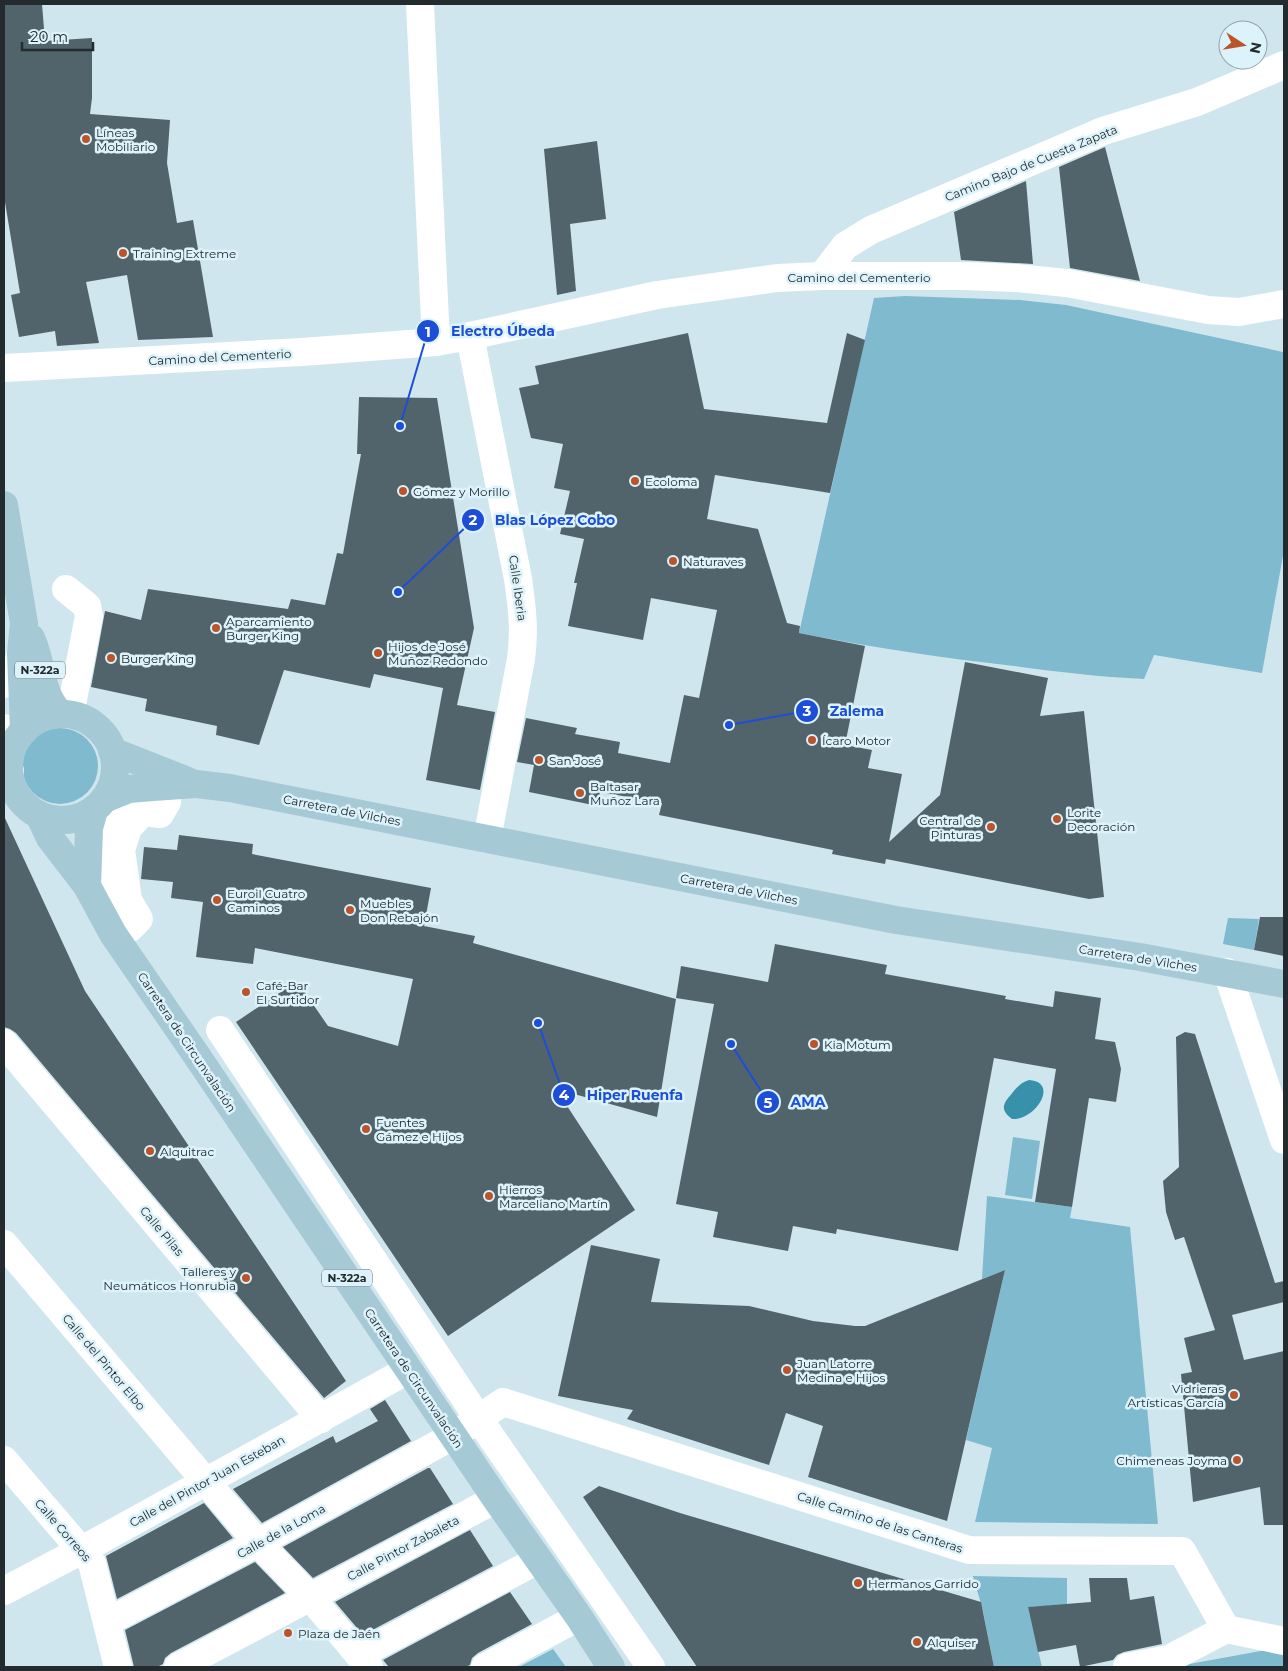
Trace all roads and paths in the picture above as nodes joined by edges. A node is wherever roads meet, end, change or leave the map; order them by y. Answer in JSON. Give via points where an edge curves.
{"nodes":[{"id":1,"x":420,"y":4,"type":"edge"},
{"id":2,"x":1284,"y":65,"type":"edge"},
{"id":3,"x":822,"y":276,"type":"junction"},
{"id":4,"x":1284,"y":304,"type":"edge"},
{"id":5,"x":470,"y":336,"type":"junction"},
{"id":6,"x":436,"y":342,"type":"junction"},
{"id":7,"x":4,"y":368,"type":"edge"},
{"id":8,"x":4,"y":505,"type":"edge"},
{"id":9,"x":66,"y":589,"type":"dead end"},
{"id":10,"x":24,"y":623,"type":"junction"},
{"id":11,"x":21,"y":653,"type":"junction"},
{"id":12,"x":4,"y":684,"type":"edge"},
{"id":13,"x":65,"y":715,"type":"junction"},
{"id":14,"x":16,"y":732,"type":"edge"},
{"id":15,"x":112,"y":751,"type":"junction"},
{"id":16,"x":7,"y":768,"type":"edge"},
{"id":17,"x":196,"y":784,"type":"junction"},
{"id":18,"x":99,"y":804,"type":"junction"},
{"id":19,"x":39,"y":815,"type":"junction"},
{"id":20,"x":486,"y":840,"type":"junction"},
{"id":21,"x":88,"y":886,"type":"junction"},
{"id":22,"x":1227,"y":972,"type":"junction"},
{"id":23,"x":1284,"y":984,"type":"edge"},
{"id":24,"x":220,"y":1030,"type":"dead end"},
{"id":25,"x":4,"y":1043,"type":"edge"},
{"id":26,"x":1284,"y":1140,"type":"edge"},
{"id":27,"x":4,"y":1244,"type":"edge"},
{"id":28,"x":408,"y":1370,"type":"junction"},
{"id":29,"x":478,"y":1418,"type":"junction"},
{"id":30,"x":321,"y":1419,"type":"junction"},
{"id":31,"x":453,"y":1436,"type":"junction"},
{"id":32,"x":4,"y":1460,"type":"edge"},
{"id":33,"x":205,"y":1481,"type":"junction"},
{"id":34,"x":496,"y":1498,"type":"junction"},
{"id":35,"x":258,"y":1543,"type":"junction"},
{"id":36,"x":80,"y":1551,"type":"junction"},
{"id":37,"x":538,"y":1560,"type":"junction"},
{"id":38,"x":4,"y":1591,"type":"edge"},
{"id":39,"x":311,"y":1598,"type":"junction"},
{"id":40,"x":579,"y":1617,"type":"junction"},
{"id":41,"x":106,"y":1622,"type":"junction"},
{"id":42,"x":1226,"y":1629,"type":"junction"},
{"id":43,"x":1284,"y":1640,"type":"edge"},
{"id":44,"x":364,"y":1661,"type":"edge"},
{"id":45,"x":118,"y":1667,"type":"edge"},
{"id":46,"x":178,"y":1667,"type":"edge"},
{"id":47,"x":485,"y":1667,"type":"edge"},
{"id":48,"x":611,"y":1667,"type":"edge"},
{"id":49,"x":651,"y":1667,"type":"edge"},
{"id":50,"x":1127,"y":1667,"type":"edge"}],
"edges":[{"from":1,"to":6,"type":"street"},
{"from":2,"to":3,"type":"street","name":"Camino Bajo de Cuesta Zapata","via":[[1197,102],[1103,131],[871,230],[844,246]]},
{"from":3,"to":4,"type":"street","name":"Camino del Cementerio","via":[[963,276],[1033,280],[1067,283],[1208,310],[1239,312]]},
{"from":3,"to":5,"type":"street","name":"Camino del Cementerio","via":[[777,278],[657,295]]},
{"from":5,"to":6,"type":"street","name":"Camino del Cementerio"},
{"from":5,"to":20,"type":"street","name":"Calle Iberia","via":[[518,579],[524,639]]},
{"from":6,"to":7,"type":"street","name":"Camino del Cementerio"},
{"from":8,"to":10,"type":"main road","number":"N-322a"},
{"from":9,"to":13,"type":"street","via":[[87,606],[90,616]]},
{"from":10,"to":11,"type":"main road","number":"N-322a"},
{"from":10,"to":13,"type":"main road","number":"N-322a","via":[[36,649],[46,693],[51,704]]},
{"from":11,"to":12,"type":"street","via":[[16,669]]},
{"from":11,"to":14,"type":"main road","number":"N-322a"},
{"from":13,"to":14,"type":"main road","via":[[40,719]]},
{"from":13,"to":15,"type":"main road","number":"N-322a","via":[[84,719],[96,727]]},
{"from":14,"to":16,"type":"main road","number":"N-322a"},
{"from":15,"to":17,"type":"main road","name":"Carretera de Vilches"},
{"from":15,"to":18,"type":"main road","number":"N-322a","via":[[114,774],[110,789]]},
{"from":16,"to":19,"type":"main road","number":"N-322a","via":[[20,799]]},
{"from":17,"to":18,"type":"main road","name":"Carretera de Vilches","via":[[129,789]]},
{"from":17,"to":20,"type":"main road","name":"Carretera de Vilches","via":[[230,788]]},
{"from":18,"to":19,"type":"main road","number":"N-322a","via":[[83,816],[66,820]]},
{"from":18,"to":21,"type":"main road","name":"Carretera de Circunvalación","number":"N-322a","via":[[89,828]]},
{"from":19,"to":21,"type":"main road","name":"Carretera de Circunvalación","number":"N-322a","via":[[50,838]]},
{"from":20,"to":22,"type":"main road","name":"Carretera de Vilches","via":[[896,920]]},
{"from":21,"to":28,"type":"main road","name":"Carretera de Circunvalación","number":"N-322a","via":[[113,934]]},
{"from":22,"to":23,"type":"main road","name":"Carretera de Vilches"},
{"from":22,"to":26,"type":"street"},
{"from":24,"to":29,"type":"street"},
{"from":25,"to":30,"type":"street","name":"Calle Pilas"},
{"from":27,"to":33,"type":"street","name":"Calle del Pintor Elbo"},
{"from":28,"to":30,"type":"street","name":"Calle del Pintor Juan Esteban"},
{"from":28,"to":31,"type":"main road","name":"Carretera de Circunvalación","number":"N-322a"},
{"from":29,"to":31,"type":"street","name":"Calle Camino de las Canteras"},
{"from":29,"to":42,"type":"street","name":"Calle Camino de las Canteras","via":[[503,1402],[970,1550],[1182,1551]]},
{"from":29,"to":49,"type":"street"},
{"from":30,"to":33,"type":"street","name":"Calle del Pintor Juan Esteban"},
{"from":31,"to":34,"type":"main road","name":"Carretera de Circunvalación","number":"N-322a"},
{"from":31,"to":35,"type":"street","name":"Calle de la Loma"},
{"from":32,"to":36,"type":"street","name":"Calle Correos"},
{"from":33,"to":35,"type":"street","name":"Calle del Pintor Elbo"},
{"from":33,"to":36,"type":"street","name":"Calle del Pintor Juan Esteban"},
{"from":34,"to":37,"type":"main road","name":"Carretera de Circunvalación","number":"N-322a"},
{"from":34,"to":39,"type":"street","name":"Calle Pintor Zabaleta"},
{"from":35,"to":39,"type":"street","name":"Calle del Pintor Elbo"},
{"from":35,"to":41,"type":"street","name":"Calle de la Loma"},
{"from":36,"to":38,"type":"street","name":"Calle del Pintor Juan Esteban"},
{"from":36,"to":41,"type":"street","name":"Calle Correos","via":[[92,1563]]},
{"from":37,"to":40,"type":"main road","name":"Carretera de Circunvalación","number":"N-322a"},
{"from":37,"to":44,"type":"street"},
{"from":39,"to":44,"type":"street","name":"Calle del Pintor Elbo"},
{"from":39,"to":46,"type":"street"},
{"from":40,"to":47,"type":"street"},
{"from":40,"to":48,"type":"main road","name":"Carretera de Circunvalación","number":"N-322a"},
{"from":41,"to":45,"type":"street","name":"Calle Correos"},
{"from":42,"to":43,"type":"street"},
{"from":42,"to":50,"type":"street","via":[[1169,1659]]}]}
